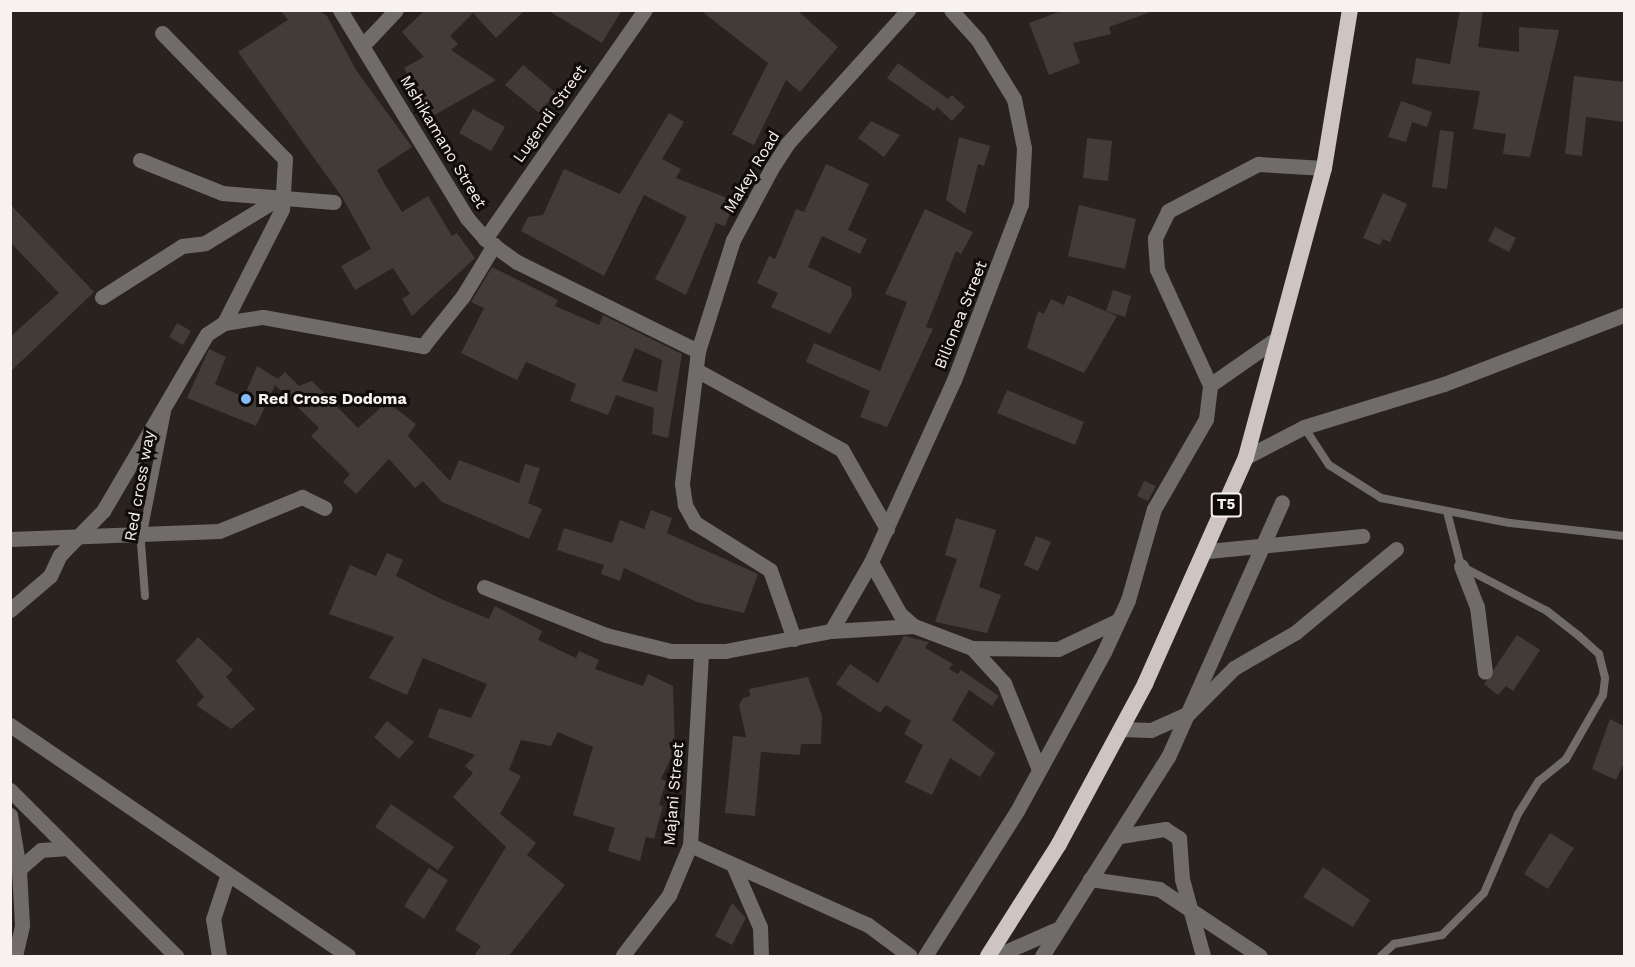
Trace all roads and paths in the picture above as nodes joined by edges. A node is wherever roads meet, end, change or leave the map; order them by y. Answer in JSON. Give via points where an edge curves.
{"nodes":[{"id":1,"x":340,"y":10,"type":"edge"},
{"id":2,"x":396,"y":10,"type":"edge"},
{"id":3,"x":645,"y":10,"type":"edge"},
{"id":4,"x":908,"y":10,"type":"edge"},
{"id":5,"x":951,"y":10,"type":"edge"},
{"id":6,"x":1350,"y":10,"type":"edge"},
{"id":7,"x":162,"y":33,"type":"dead end"},
{"id":8,"x":363,"y":45,"type":"junction"},
{"id":9,"x":140,"y":160,"type":"dead end"},
{"id":10,"x":1324,"y":168,"type":"junction"},
{"id":11,"x":282,"y":196,"type":"junction"},
{"id":12,"x":334,"y":202,"type":"dead end"},
{"id":13,"x":489,"y":242,"type":"junction"},
{"id":14,"x":102,"y":297,"type":"dead end"},
{"id":15,"x":1624,"y":315,"type":"edge"},
{"id":16,"x":224,"y":323,"type":"junction"},
{"id":17,"x":1273,"y":341,"type":"junction"},
{"id":18,"x":698,"y":351,"type":"junction"},
{"id":19,"x":698,"y":371,"type":"junction"},
{"id":20,"x":177,"y":382,"type":"junction"},
{"id":21,"x":1210,"y":385,"type":"junction"},
{"id":22,"x":1304,"y":427,"type":"junction"},
{"id":23,"x":1246,"y":457,"type":"junction"},
{"id":24,"x":1282,"y":502,"type":"dead end"},
{"id":25,"x":325,"y":508,"type":"dead end"},
{"id":26,"x":1447,"y":512,"type":"junction"},
{"id":27,"x":887,"y":529,"type":"junction"},
{"id":28,"x":143,"y":532,"type":"junction"},
{"id":29,"x":85,"y":535,"type":"junction"},
{"id":30,"x":1362,"y":536,"type":"dead end"},
{"id":31,"x":1624,"y":536,"type":"edge"},
{"id":32,"x":10,"y":539,"type":"edge"},
{"id":33,"x":1266,"y":542,"type":"junction"},
{"id":34,"x":1396,"y":549,"type":"dead end"},
{"id":35,"x":1208,"y":551,"type":"junction"},
{"id":36,"x":871,"y":562,"type":"junction"},
{"id":37,"x":1461,"y":566,"type":"junction"},
{"id":38,"x":484,"y":587,"type":"dead end"},
{"id":39,"x":146,"y":596,"type":"dead end"},
{"id":40,"x":10,"y":610,"type":"edge"},
{"id":41,"x":1117,"y":621,"type":"junction"},
{"id":42,"x":914,"y":626,"type":"junction"},
{"id":43,"x":831,"y":631,"type":"junction"},
{"id":44,"x":794,"y":639,"type":"junction"},
{"id":45,"x":972,"y":648,"type":"junction"},
{"id":46,"x":701,"y":653,"type":"junction"},
{"id":47,"x":1485,"y":672,"type":"dead end"},
{"id":48,"x":1189,"y":713,"type":"junction"},
{"id":49,"x":10,"y":725,"type":"edge"},
{"id":50,"x":1120,"y":729,"type":"junction"},
{"id":51,"x":1038,"y":767,"type":"junction"},
{"id":52,"x":10,"y":790,"type":"edge"},
{"id":53,"x":10,"y":814,"type":"edge"},
{"id":54,"x":1120,"y":836,"type":"junction"},
{"id":55,"x":690,"y":845,"type":"junction"},
{"id":56,"x":68,"y":848,"type":"junction"},
{"id":57,"x":734,"y":867,"type":"junction"},
{"id":58,"x":19,"y":869,"type":"junction"},
{"id":59,"x":228,"y":874,"type":"junction"},
{"id":60,"x":1090,"y":879,"type":"junction"},
{"id":61,"x":1192,"y":910,"type":"junction"},
{"id":62,"x":1055,"y":930,"type":"junction"},
{"id":63,"x":623,"y":955,"type":"edge"},
{"id":64,"x":15,"y":957,"type":"edge"},
{"id":65,"x":177,"y":957,"type":"edge"},
{"id":66,"x":219,"y":957,"type":"edge"},
{"id":67,"x":348,"y":957,"type":"edge"},
{"id":68,"x":761,"y":957,"type":"edge"},
{"id":69,"x":910,"y":957,"type":"edge"},
{"id":70,"x":925,"y":957,"type":"edge"},
{"id":71,"x":988,"y":957,"type":"edge"},
{"id":72,"x":996,"y":957,"type":"edge"},
{"id":73,"x":1042,"y":957,"type":"edge"},
{"id":74,"x":1203,"y":957,"type":"edge"},
{"id":75,"x":1260,"y":957,"type":"edge"},
{"id":76,"x":1381,"y":957,"type":"edge"}],
"edges":[{"from":1,"to":8,"type":"street","name":"Mshikamano Street"},
{"from":2,"to":8,"type":"street"},
{"from":3,"to":13,"type":"street","name":"Lugendi Street"},
{"from":4,"to":18,"type":"street","name":"Makey Road","via":[[787,144],[771,169],[733,240]]},
{"from":5,"to":27,"type":"street","name":"Bilionea Street","via":[[978,40],[1014,99],[1025,179],[989,299]]},
{"from":6,"to":10,"type":"highway","number":"T5"},
{"from":7,"to":11,"type":"street","via":[[285,159]]},
{"from":8,"to":13,"type":"street","name":"Mshikamano Street","via":[[467,218]]},
{"from":9,"to":11,"type":"street","via":[[222,193]]},
{"from":10,"to":17,"type":"highway","number":"T5"},
{"from":10,"to":21,"type":"street","via":[[1258,164],[1168,211],[1155,238],[1157,269]]},
{"from":11,"to":12,"type":"street"},
{"from":11,"to":14,"type":"street","via":[[205,243],[182,246]]},
{"from":11,"to":16,"type":"street","via":[[268,241]]},
{"from":13,"to":16,"type":"street","name":"Lugendi Street","via":[[423,346],[262,317]]},
{"from":13,"to":18,"type":"street","name":"Mshikamano Street"},
{"from":15,"to":22,"type":"street","via":[[1444,384]]},
{"from":16,"to":20,"type":"street","via":[[207,334]]},
{"from":17,"to":21,"type":"street"},
{"from":17,"to":23,"type":"highway","number":"T5"},
{"from":18,"to":19,"type":"street","name":"Makey Road"},
{"from":19,"to":27,"type":"street","via":[[842,450]]},
{"from":19,"to":44,"type":"street","name":"Makey Road","via":[[682,483],[685,505],[709,534],[762,561],[783,598]]},
{"from":20,"to":28,"type":"lane","name":"Red cross way"},
{"from":20,"to":29,"type":"street"},
{"from":21,"to":41,"type":"street","via":[[1206,419],[1154,509]]},
{"from":22,"to":23,"type":"street"},
{"from":22,"to":26,"type":"lane","via":[[1329,465],[1358,487]]},
{"from":23,"to":35,"type":"highway","number":"T5"},
{"from":24,"to":33,"type":"street"},
{"from":25,"to":28,"type":"street","via":[[303,497],[219,531]]},
{"from":26,"to":31,"type":"lane"},
{"from":26,"to":37,"type":"lane"},
{"from":27,"to":36,"type":"street","name":"Bilionea Street"},
{"from":28,"to":29,"type":"street"},
{"from":28,"to":39,"type":"lane","name":"Red cross way"},
{"from":29,"to":32,"type":"street"},
{"from":29,"to":40,"type":"street"},
{"from":30,"to":33,"type":"street"},
{"from":33,"to":35,"type":"street"},
{"from":33,"to":48,"type":"street"},
{"from":34,"to":48,"type":"street","via":[[1296,632],[1234,668]]},
{"from":35,"to":50,"type":"highway","number":"T5"},
{"from":36,"to":42,"type":"street","via":[[900,614]]},
{"from":36,"to":43,"type":"street","name":"Bilionea Street"},
{"from":37,"to":47,"type":"street","via":[[1477,607]]},
{"from":37,"to":76,"type":"lane","via":[[1547,611],[1580,636],[1599,654],[1605,678],[1603,694],[1566,759],[1539,781],[1523,806],[1484,893],[1442,935],[1394,944]]},
{"from":38,"to":46,"type":"street","via":[[606,635]]},
{"from":41,"to":45,"type":"street","via":[[1058,649],[1019,653]]},
{"from":41,"to":51,"type":"street"},
{"from":42,"to":43,"type":"street"},
{"from":42,"to":45,"type":"street"},
{"from":43,"to":44,"type":"street"},
{"from":44,"to":46,"type":"street"},
{"from":45,"to":51,"type":"street","via":[[1004,683]]},
{"from":46,"to":55,"type":"street","name":"Majani Street"},
{"from":48,"to":50,"type":"street","via":[[1151,730]]},
{"from":48,"to":54,"type":"street"},
{"from":49,"to":59,"type":"street"},
{"from":50,"to":71,"type":"highway","number":"T5","via":[[1059,844]]},
{"from":51,"to":70,"type":"street","via":[[1017,811]]},
{"from":52,"to":56,"type":"street"},
{"from":53,"to":58,"type":"street"},
{"from":54,"to":60,"type":"street"},
{"from":54,"to":61,"type":"street","via":[[1165,829],[1179,838],[1182,879]]},
{"from":55,"to":57,"type":"street"},
{"from":55,"to":63,"type":"street","name":"Majani Street","via":[[669,895]]},
{"from":56,"to":58,"type":"street","via":[[41,850]]},
{"from":56,"to":65,"type":"street"},
{"from":57,"to":68,"type":"street","via":[[760,927]]},
{"from":57,"to":69,"type":"street","via":[[868,925]]},
{"from":58,"to":64,"type":"street","via":[[22,925]]},
{"from":59,"to":66,"type":"street","via":[[213,919]]},
{"from":59,"to":67,"type":"street"},
{"from":60,"to":61,"type":"street","via":[[1159,889]]},
{"from":60,"to":62,"type":"street"},
{"from":61,"to":74,"type":"street"},
{"from":61,"to":75,"type":"street"},
{"from":62,"to":72,"type":"street"},
{"from":62,"to":73,"type":"street"}]}
